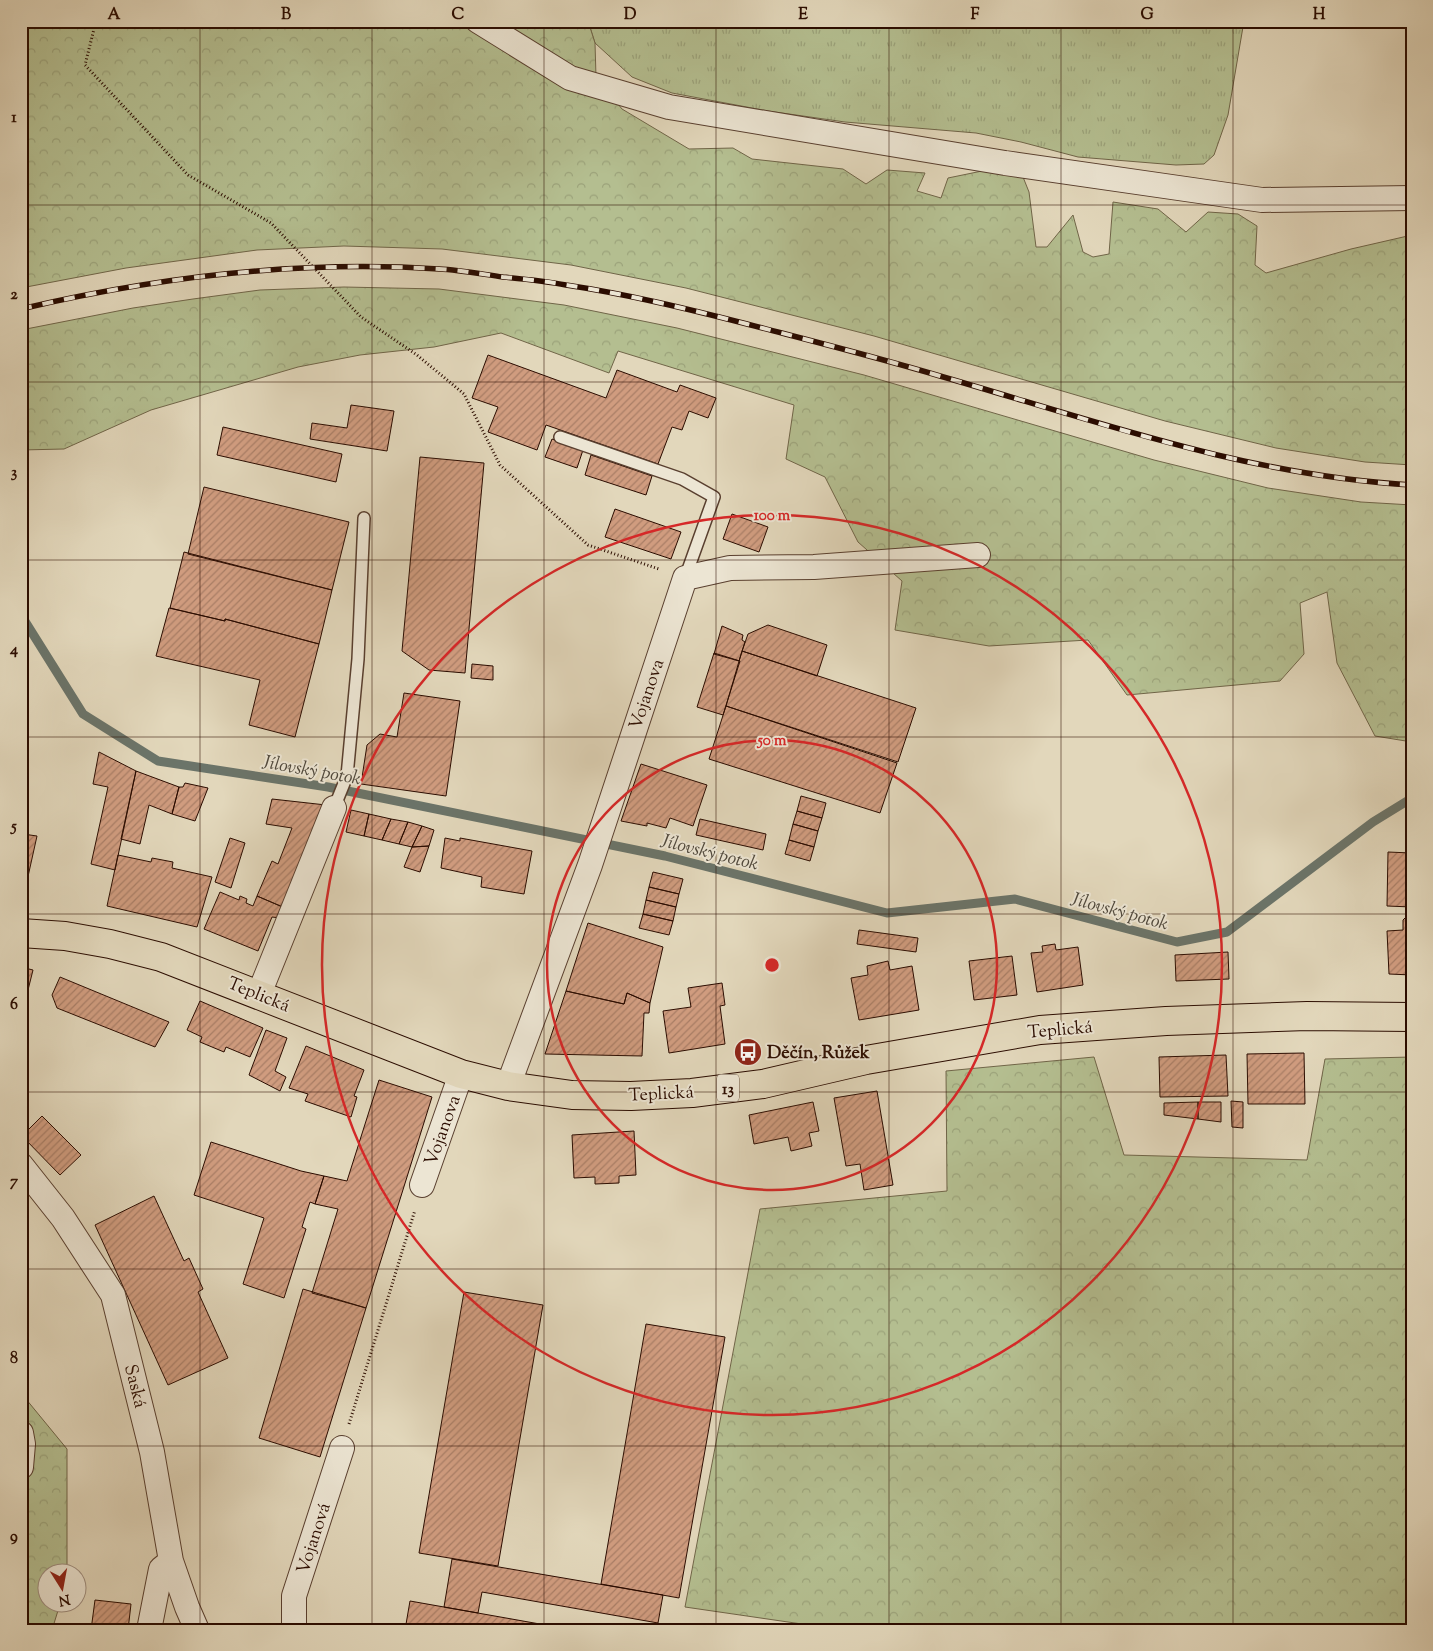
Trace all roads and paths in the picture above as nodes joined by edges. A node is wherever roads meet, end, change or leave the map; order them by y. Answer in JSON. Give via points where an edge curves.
{"nodes":[{"id":1,"x":96,"y":21,"type":"edge"},
{"id":2,"x":478,"y":21,"type":"edge"},
{"id":3,"x":1412,"y":198,"type":"edge"},
{"id":4,"x":560,"y":437,"type":"dead end"},
{"id":5,"x":364,"y":518,"type":"dead end"},
{"id":6,"x":978,"y":555,"type":"dead end"},
{"id":7,"x":685,"y":578,"type":"junction"},
{"id":8,"x":334,"y":808,"type":"joint"},
{"id":9,"x":21,"y":933,"type":"edge"},
{"id":10,"x":258,"y":994,"type":"junction"},
{"id":11,"x":1412,"y":1017,"type":"edge"},
{"id":12,"x":461,"y":1074,"type":"junction"},
{"id":13,"x":508,"y":1086,"type":"junction"},
{"id":14,"x":21,"y":1165,"type":"edge"},
{"id":15,"x":422,"y":1185,"type":"joint"},
{"id":16,"x":21,"y":1433,"type":"edge"},
{"id":17,"x":342,"y":1448,"type":"joint"},
{"id":18,"x":21,"y":1467,"type":"edge"},
{"id":19,"x":171,"y":1562,"type":"junction"},
{"id":20,"x":149,"y":1630,"type":"edge"},
{"id":21,"x":197,"y":1630,"type":"edge"},
{"id":22,"x":294,"y":1630,"type":"edge"}],
"edges":[{"from":1,"to":7,"type":"path","via":[[85,65],[188,175],[271,223],[361,317],[417,355],[464,394],[500,465],[588,545]]},
{"from":2,"to":3,"type":"street","via":[[570,78],[669,107],[1005,163],[1262,200]]},
{"from":4,"to":7,"type":"lane","via":[[682,479],[714,498]]},
{"from":5,"to":8,"type":"lane","via":[[358,659],[348,776]]},
{"from":6,"to":7,"type":"street","via":[[814,567],[730,568]]},
{"from":7,"to":13,"type":"street","name":"Vojanova","via":[[590,865]]},
{"from":8,"to":10,"type":"street"},
{"from":9,"to":10,"type":"main road","name":"Teplická","number":"13","via":[[65,936],[119,946],[161,957]]},
{"from":10,"to":12,"type":"main road","name":"Teplická","number":"13"},
{"from":11,"to":13,"type":"main road","name":"Teplická","number":"13","via":[[1307,1016],[1040,1030],[866,1060],[763,1084],[692,1093],[572,1095]]},
{"from":12,"to":13,"type":"main road","name":"Teplická","number":"13"},
{"from":12,"to":15,"type":"street","name":"Vojanova"},
{"from":14,"to":19,"type":"street","name":"Saská","via":[[63,1218],[113,1295],[152,1452]]},
{"from":15,"to":17,"type":"path"},
{"from":16,"to":18,"type":"street"},
{"from":17,"to":22,"type":"street","name":"Vojanová","via":[[294,1596]]},
{"from":19,"to":20,"type":"street","via":[[161,1569]]},
{"from":19,"to":21,"type":"street","name":"Saská"}]}
